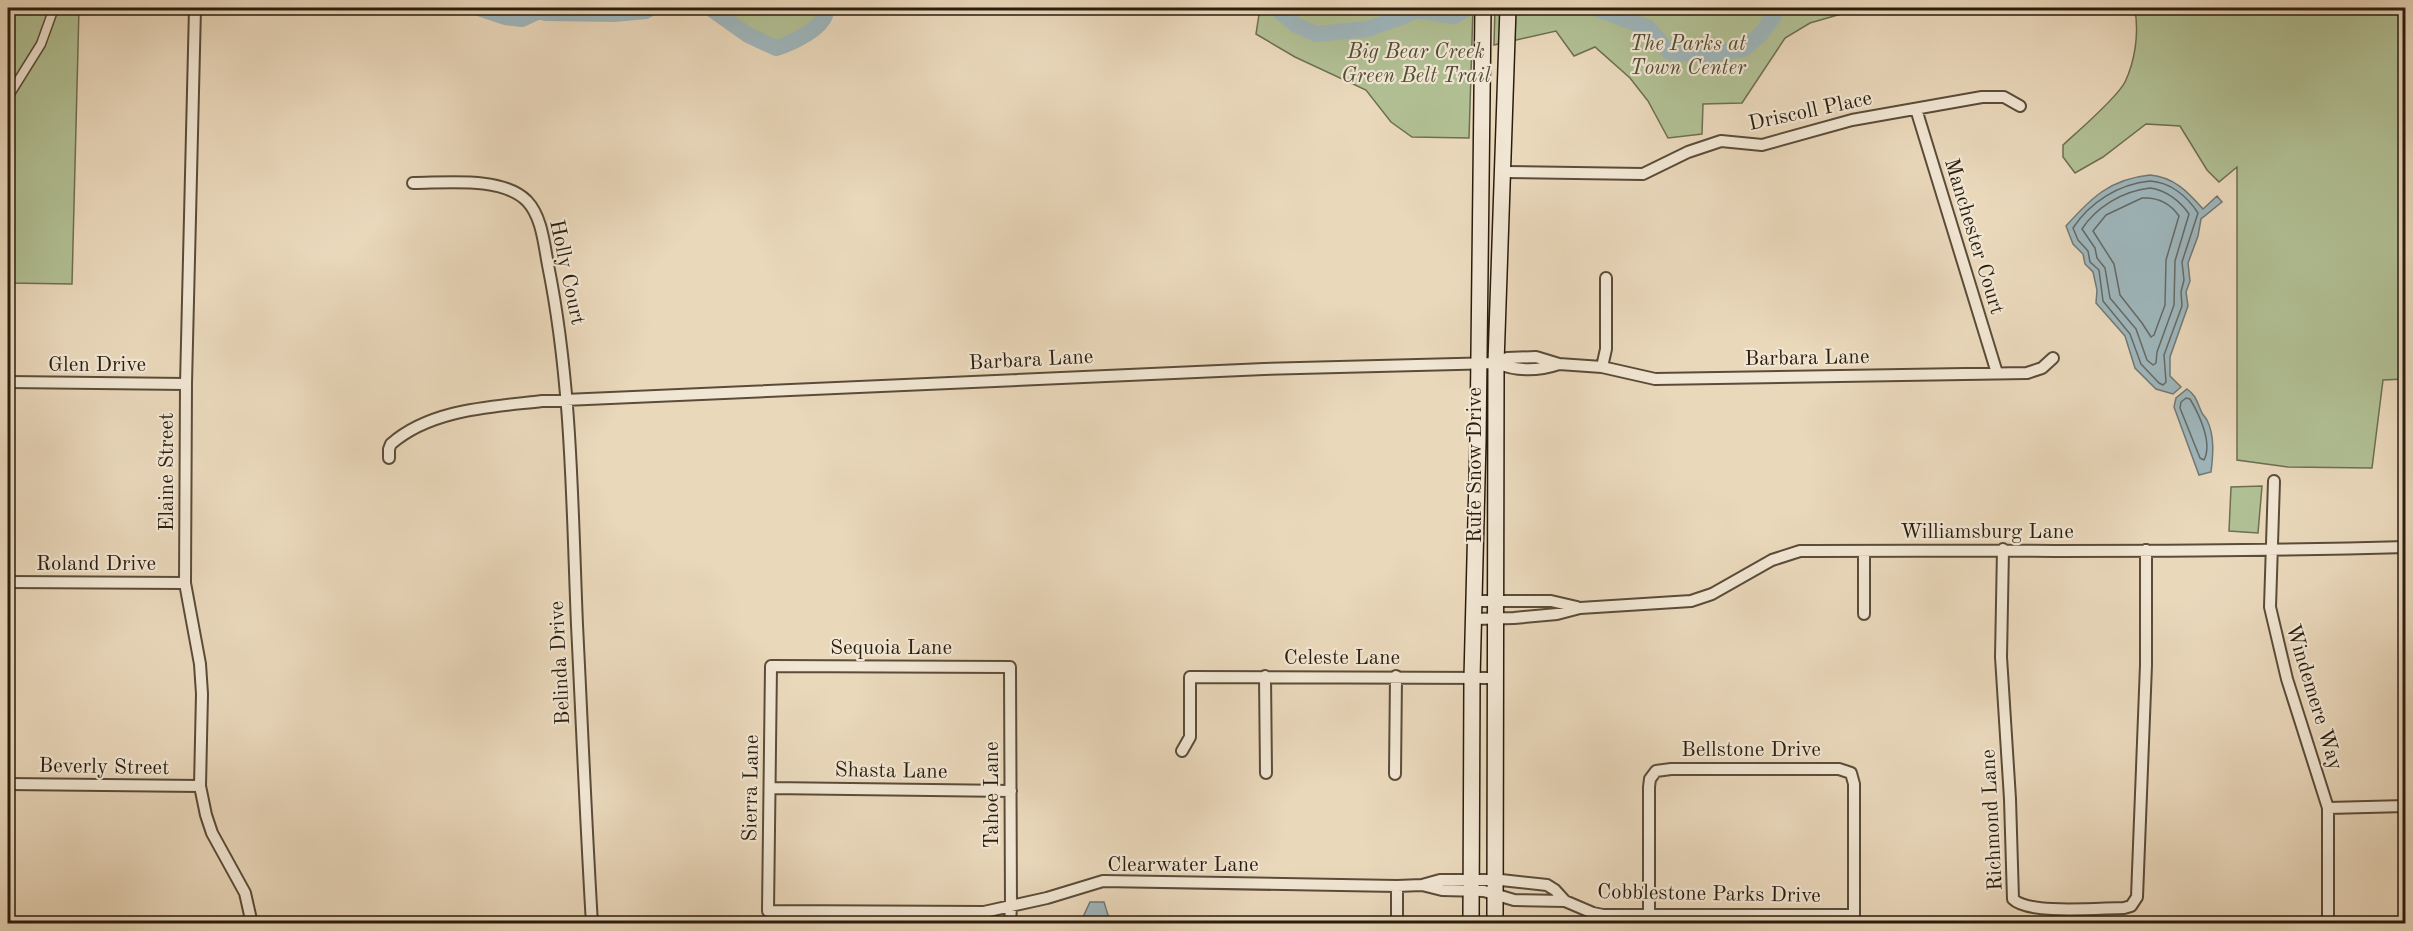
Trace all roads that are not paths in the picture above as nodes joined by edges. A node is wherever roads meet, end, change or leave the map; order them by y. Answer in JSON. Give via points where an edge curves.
{"nodes":[{"id":1,"x":54,"y":8,"type":"edge"},
{"id":2,"x":195,"y":8,"type":"edge"},
{"id":3,"x":1483,"y":8,"type":"edge"},
{"id":4,"x":1508,"y":8,"type":"edge"},
{"id":5,"x":8,"y":97,"type":"edge"},
{"id":6,"x":2020,"y":106,"type":"dead end"},
{"id":7,"x":1916,"y":109,"type":"junction"},
{"id":8,"x":1503,"y":172,"type":"junction"},
{"id":9,"x":413,"y":183,"type":"dead end"},
{"id":10,"x":1606,"y":278,"type":"dead end"},
{"id":11,"x":2053,"y":358,"type":"dead end"},
{"id":12,"x":1478,"y":363,"type":"junction"},
{"id":13,"x":1496,"y":363,"type":"junction"},
{"id":14,"x":1602,"y":367,"type":"junction"},
{"id":15,"x":1997,"y":373,"type":"junction"},
{"id":16,"x":8,"y":382,"type":"edge"},
{"id":17,"x":186,"y":384,"type":"junction"},
{"id":18,"x":567,"y":400,"type":"junction"},
{"id":19,"x":389,"y":458,"type":"dead end"},
{"id":20,"x":2274,"y":481,"type":"dead end"},
{"id":21,"x":2406,"y":547,"type":"edge"},
{"id":22,"x":2003,"y":549,"type":"junction"},
{"id":23,"x":2146,"y":550,"type":"junction"},
{"id":24,"x":2270,"y":551,"type":"junction"},
{"id":25,"x":1864,"y":552,"type":"junction"},
{"id":26,"x":8,"y":582,"type":"edge"},
{"id":27,"x":185,"y":583,"type":"junction"},
{"id":28,"x":1474,"y":601,"type":"junction"},
{"id":29,"x":1494,"y":601,"type":"junction"},
{"id":30,"x":1580,"y":608,"type":"junction"},
{"id":31,"x":1864,"y":614,"type":"dead end"},
{"id":32,"x":1474,"y":619,"type":"junction"},
{"id":33,"x":1494,"y":619,"type":"junction"},
{"id":34,"x":771,"y":666,"type":"joint"},
{"id":35,"x":1010,"y":667,"type":"joint"},
{"id":36,"x":1265,"y":676,"type":"junction"},
{"id":37,"x":1396,"y":676,"type":"junction"},
{"id":38,"x":1472,"y":678,"type":"junction"},
{"id":39,"x":1494,"y":678,"type":"junction"},
{"id":40,"x":1182,"y":751,"type":"dead end"},
{"id":41,"x":1266,"y":773,"type":"dead end"},
{"id":42,"x":1395,"y":774,"type":"dead end"},
{"id":43,"x":8,"y":784,"type":"edge"},
{"id":44,"x":201,"y":786,"type":"junction"},
{"id":45,"x":770,"y":788,"type":"junction"},
{"id":46,"x":1011,"y":791,"type":"junction"},
{"id":47,"x":2406,"y":806,"type":"edge"},
{"id":48,"x":2328,"y":808,"type":"junction"},
{"id":49,"x":1397,"y":886,"type":"junction"},
{"id":50,"x":1483,"y":886,"type":"junction"},
{"id":51,"x":1564,"y":901,"type":"junction"},
{"id":52,"x":1011,"y":906,"type":"junction"},
{"id":53,"x":768,"y":912,"type":"joint"},
{"id":54,"x":1649,"y":915,"type":"junction"},
{"id":55,"x":1854,"y":919,"type":"edge"},
{"id":56,"x":252,"y":924,"type":"edge"},
{"id":57,"x":592,"y":924,"type":"edge"},
{"id":58,"x":1010,"y":924,"type":"edge"},
{"id":59,"x":1397,"y":924,"type":"edge"},
{"id":60,"x":1471,"y":924,"type":"edge"},
{"id":61,"x":1495,"y":924,"type":"edge"},
{"id":62,"x":2328,"y":924,"type":"edge"}],
"edges":[{"from":1,"to":5,"type":"street","via":[[41,44]]},
{"from":2,"to":17,"type":"street","name":"Elaine Street"},
{"from":3,"to":12,"type":"main road","name":"Rufe Snow Drive"},
{"from":4,"to":8,"type":"main road","name":"Rufe Snow Drive"},
{"from":6,"to":7,"type":"street","name":"Driscoll Place","via":[[2004,97],[1982,97]]},
{"from":7,"to":8,"type":"street","name":"Driscoll Place","via":[[1852,120],[1762,145],[1722,141],[1643,174]]},
{"from":7,"to":15,"type":"street","name":"Manchester Court"},
{"from":8,"to":13,"type":"main road","name":"Rufe Snow Drive"},
{"from":9,"to":18,"type":"street","name":"Holly Court","via":[[480,183],[501,187],[518,195],[533,209],[542,232],[557,306]]},
{"from":10,"to":14,"type":"street","via":[[1606,349]]},
{"from":11,"to":15,"type":"street","name":"Barbara Lane","via":[[2042,368],[2027,373]]},
{"from":12,"to":13,"type":"street","name":"Barbara Lane"},
{"from":12,"to":18,"type":"street","name":"Barbara Lane"},
{"from":12,"to":28,"type":"main road","name":"Rufe Snow Drive"},
{"from":13,"to":14,"type":"street","name":"Barbara Lane","via":[[1507,358],[1536,357],[1559,364]]},
{"from":13,"to":29,"type":"main road","name":"Rufe Snow Drive"},
{"from":14,"to":15,"type":"street","name":"Barbara Lane","via":[[1655,379]]},
{"from":16,"to":17,"type":"street","name":"Glen Drive"},
{"from":17,"to":27,"type":"street","name":"Elaine Street"},
{"from":18,"to":19,"type":"street","name":"Barbara Lane","via":[[498,406],[429,422],[397,439],[389,449]]},
{"from":18,"to":57,"type":"street","name":"Belinda Drive"},
{"from":20,"to":24,"type":"street","name":"Windemere Way"},
{"from":21,"to":24,"type":"street","name":"Williamsburg Lane"},
{"from":22,"to":23,"type":"street","name":"Williamsburg Lane"},
{"from":22,"to":23,"type":"street","name":"Richmond Lane","via":[[2001,657],[2011,890],[2013,899],[2023,907],[2061,909],[2124,908],[2137,897]]},
{"from":22,"to":25,"type":"street","name":"Williamsburg Lane"},
{"from":23,"to":24,"type":"street","name":"Williamsburg Lane"},
{"from":24,"to":48,"type":"street","name":"Windemere Way","via":[[2273,627]]},
{"from":25,"to":30,"type":"street","name":"Williamsburg Lane","via":[[1800,551],[1772,560],[1712,594],[1691,601]]},
{"from":25,"to":31,"type":"street"},
{"from":26,"to":27,"type":"street","name":"Roland Drive"},
{"from":27,"to":44,"type":"street","name":"Elaine Street","via":[[200,664]]},
{"from":28,"to":29,"type":"street","name":"Williamsburg Lane"},
{"from":28,"to":32,"type":"main road","name":"Rufe Snow Drive"},
{"from":29,"to":30,"type":"street","name":"Williamsburg Lane","via":[[1551,602]]},
{"from":29,"to":33,"type":"main road","name":"Rufe Snow Drive"},
{"from":30,"to":33,"type":"street","name":"Williamsburg Lane","via":[[1557,614]]},
{"from":32,"to":33,"type":"street","name":"Williamsburg Lane"},
{"from":32,"to":38,"type":"main road","name":"Rufe Snow Drive"},
{"from":33,"to":39,"type":"main road","name":"Rufe Snow Drive"},
{"from":34,"to":35,"type":"street","name":"Sequoia Lane"},
{"from":34,"to":45,"type":"street","name":"Sierra Lane"},
{"from":35,"to":46,"type":"street","name":"Tahoe Lane"},
{"from":36,"to":37,"type":"street","name":"Celeste Lane"},
{"from":36,"to":40,"type":"street","name":"Celeste Lane","via":[[1190,677],[1190,737]]},
{"from":36,"to":41,"type":"street"},
{"from":37,"to":38,"type":"street","name":"Celeste Lane"},
{"from":37,"to":42,"type":"street"},
{"from":38,"to":39,"type":"street","name":"Celeste Lane"},
{"from":38,"to":50,"type":"main road","name":"Rufe Snow Drive"},
{"from":39,"to":50,"type":"main road","name":"Rufe Snow Drive"},
{"from":43,"to":44,"type":"street","name":"Beverly Street"},
{"from":44,"to":56,"type":"street","name":"Elaine Street","via":[[212,833],[245,893]]},
{"from":45,"to":46,"type":"street","name":"Shasta Lane"},
{"from":45,"to":53,"type":"street","name":"Sierra Lane"},
{"from":46,"to":52,"type":"street","name":"Tahoe Lane"},
{"from":47,"to":48,"type":"street"},
{"from":48,"to":62,"type":"street","name":"Windemere Way"},
{"from":49,"to":50,"type":"street","name":"Clearwater Lane","via":[[1440,880]]},
{"from":49,"to":52,"type":"street","name":"Clearwater Lane","via":[[1103,881]]},
{"from":49,"to":59,"type":"street"},
{"from":50,"to":51,"type":"street","name":"Cobblestone Parks Drive","via":[[1515,900]]},
{"from":50,"to":51,"type":"street","name":"Cobblestone Parks Drive","via":[[1547,885]]},
{"from":50,"to":60,"type":"main road","name":"Rufe Snow Drive"},
{"from":50,"to":61,"type":"main road","name":"Rufe Snow Drive"},
{"from":51,"to":54,"type":"street","name":"Cobblestone Parks Drive","via":[[1603,915]]},
{"from":52,"to":53,"type":"street","name":"Clearwater Lane","via":[[984,912]]},
{"from":52,"to":58,"type":"street","name":"Tahoe Lane"},
{"from":54,"to":55,"type":"street","name":"Cobblestone Parks Drive"},
{"from":54,"to":55,"type":"street","name":"Bellstone Drive","via":[[1649,787],[1653,774],[1661,769],[1839,769],[1851,773],[1854,784]]}]}
